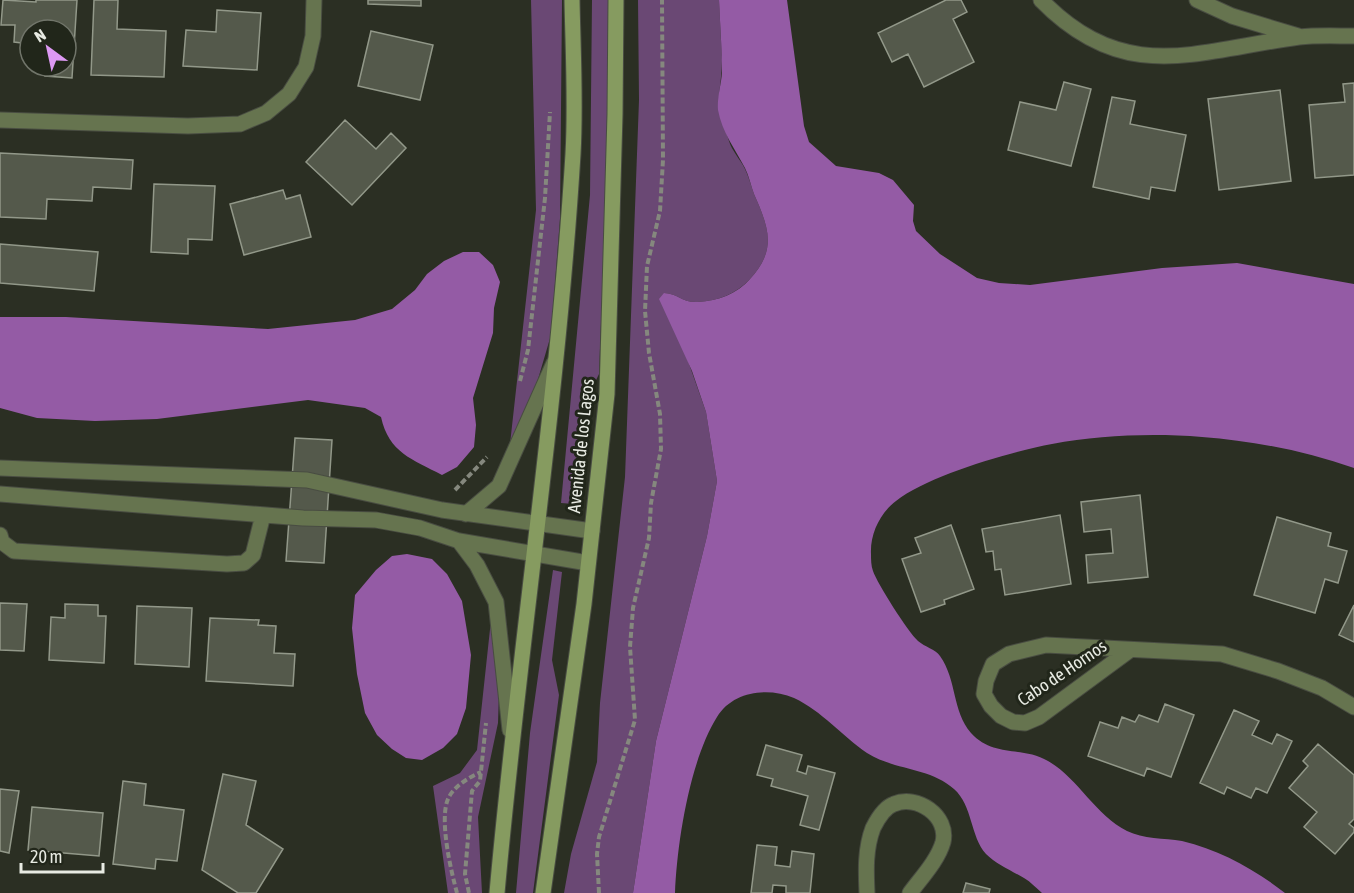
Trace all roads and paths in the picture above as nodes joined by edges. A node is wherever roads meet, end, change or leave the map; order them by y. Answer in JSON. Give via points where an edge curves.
{"nodes":[{"id":1,"x":314,"y":0,"type":"edge"},
{"id":2,"x":572,"y":0,"type":"edge"},
{"id":3,"x":616,"y":0,"type":"edge"},
{"id":4,"x":662,"y":0,"type":"edge"},
{"id":5,"x":1197,"y":0,"type":"edge"},
{"id":6,"x":1050,"y":3,"type":"edge"},
{"id":7,"x":1354,"y":36,"type":"edge"},
{"id":8,"x":1301,"y":37,"type":"junction"},
{"id":9,"x":550,"y":110,"type":"dead end"},
{"id":10,"x":0,"y":120,"type":"edge"},
{"id":11,"x":557,"y":355,"type":"junction"},
{"id":12,"x":517,"y":389,"type":"dead end"},
{"id":13,"x":490,"y":454,"type":"dead end"},
{"id":14,"x":0,"y":468,"type":"edge"},
{"id":15,"x":0,"y":494,"type":"edge"},
{"id":16,"x":450,"y":495,"type":"dead end"},
{"id":17,"x":466,"y":514,"type":"junction"},
{"id":18,"x":263,"y":515,"type":"junction"},
{"id":19,"x":537,"y":524,"type":"junction"},
{"id":20,"x":592,"y":531,"type":"junction"},
{"id":21,"x":0,"y":535,"type":"edge"},
{"id":22,"x":459,"y":541,"type":"junction"},
{"id":23,"x":534,"y":554,"type":"junction"},
{"id":24,"x":588,"y":563,"type":"junction"},
{"id":25,"x":1130,"y":650,"type":"junction"},
{"id":26,"x":1354,"y":707,"type":"edge"},
{"id":27,"x":486,"y":718,"type":"dead end"},
{"id":28,"x":511,"y":741,"type":"junction"},
{"id":29,"x":481,"y":772,"type":"junction"},
{"id":30,"x":457,"y":893,"type":"edge"},
{"id":31,"x":469,"y":893,"type":"edge"},
{"id":32,"x":497,"y":893,"type":"edge"},
{"id":33,"x":543,"y":893,"type":"edge"},
{"id":34,"x":599,"y":893,"type":"edge"},
{"id":35,"x":867,"y":893,"type":"edge"},
{"id":36,"x":910,"y":893,"type":"edge"}],
"edges":[{"from":1,"to":10,"type":"street","via":[[306,67],[289,94],[266,113],[240,124]]},
{"from":2,"to":11,"type":"street","name":"Avenida de los Lagos","via":[[573,151]]},
{"from":3,"to":20,"type":"street","name":"Avenida de los Lagos","via":[[607,394]]},
{"from":4,"to":34,"type":"path","via":[[663,160],[660,211],[647,266],[645,311],[660,414],[661,449],[649,538],[633,608],[630,647],[635,720],[599,837]]},
{"from":5,"to":8,"type":"street","via":[[1232,16]]},
{"from":6,"to":8,"type":"street","via":[[1083,36],[1103,46],[1151,56],[1179,57]]},
{"from":7,"to":8,"type":"street"},
{"from":9,"to":12,"type":"path","via":[[545,198],[528,350]]},
{"from":11,"to":17,"type":"street","via":[[499,486]]},
{"from":11,"to":19,"type":"street","name":"Avenida de los Lagos"},
{"from":13,"to":16,"type":"path"},
{"from":14,"to":17,"type":"street","via":[[307,480]]},
{"from":15,"to":18,"type":"street"},
{"from":17,"to":19,"type":"street"},
{"from":18,"to":21,"type":"street","via":[[254,555],[244,563],[14,550],[2,542]]},
{"from":18,"to":22,"type":"street","via":[[376,520],[420,528]]},
{"from":19,"to":20,"type":"street"},
{"from":19,"to":23,"type":"street","name":"Avenida de los Lagos"},
{"from":20,"to":24,"type":"street","name":"Avenida de los Lagos"},
{"from":22,"to":23,"type":"street"},
{"from":22,"to":28,"type":"street","via":[[496,602]]},
{"from":23,"to":24,"type":"street"},
{"from":23,"to":28,"type":"street","name":"Avenida de los Lagos"},
{"from":24,"to":33,"type":"street","name":"Avenida de los Lagos"},
{"from":25,"to":25,"type":"street","name":"Cabo de Hornos","via":[[1046,645],[1010,654],[993,664],[984,694],[1001,716],[1025,723],[1039,717]]},
{"from":25,"to":26,"type":"street","name":"Cabo de Hornos","via":[[1222,654],[1278,670],[1322,688]]},
{"from":27,"to":29,"type":"path"},
{"from":28,"to":32,"type":"street","name":"Avenida de los Lagos"},
{"from":29,"to":30,"type":"path","via":[[456,788],[448,799],[448,857]]},
{"from":29,"to":31,"type":"path","via":[[472,791],[465,874]]},
{"from":35,"to":36,"type":"street","via":[[866,859],[873,829],[893,804],[908,802],[924,806],[943,827],[943,842],[934,860]]}]}
